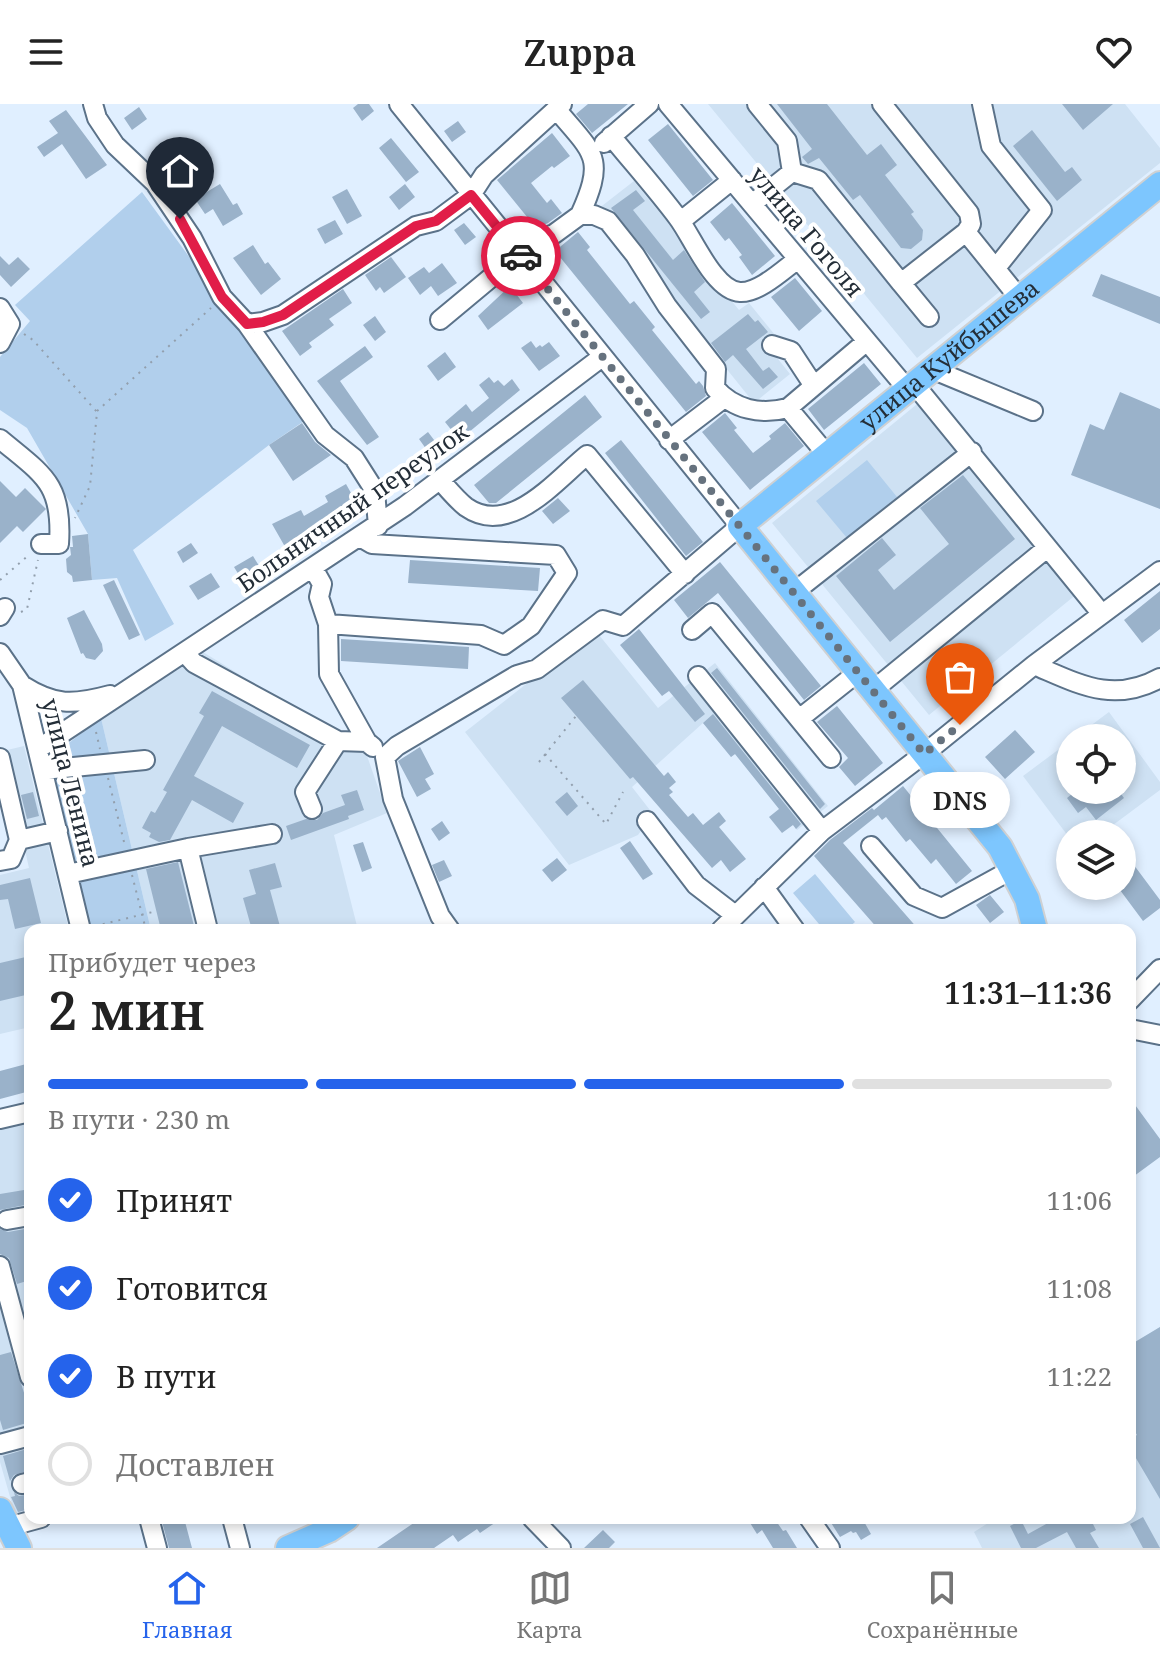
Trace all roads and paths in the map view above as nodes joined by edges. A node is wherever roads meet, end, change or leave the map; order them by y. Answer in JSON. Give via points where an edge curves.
{"nodes":[{"id":1,"x":93,"y":104,"type":"edge"},
{"id":2,"x":399,"y":104,"type":"edge"},
{"id":3,"x":649,"y":104,"type":"edge"},
{"id":4,"x":668,"y":104,"type":"edge"},
{"id":5,"x":757,"y":104,"type":"edge"},
{"id":6,"x":882,"y":104,"type":"edge"},
{"id":7,"x":982,"y":104,"type":"edge"},
{"id":8,"x":559,"y":107,"type":"edge"},
{"id":9,"x":611,"y":136,"type":"junction"},
{"id":10,"x":593,"y":152,"type":"junction"},
{"id":11,"x":792,"y":172,"type":"junction"},
{"id":12,"x":732,"y":180,"type":"junction"},
{"id":13,"x":1160,"y":184,"type":"edge"},
{"id":14,"x":471,"y":195,"type":"junction"},
{"id":15,"x":752,"y":204,"type":"junction"},
{"id":16,"x":580,"y":215,"type":"junction"},
{"id":17,"x":681,"y":221,"type":"junction"},
{"id":18,"x":966,"y":232,"type":"junction"},
{"id":19,"x":519,"y":253,"type":"junction"},
{"id":20,"x":798,"y":259,"type":"junction"},
{"id":21,"x":996,"y":268,"type":"junction"},
{"id":22,"x":901,"y":283,"type":"junction"},
{"id":23,"x":222,"y":297,"type":"junction"},
{"id":24,"x":1020,"y":299,"type":"junction"},
{"id":25,"x":5,"y":316,"type":"edge"},
{"id":26,"x":929,"y":317,"type":"dead end"},
{"id":27,"x":440,"y":320,"type":"dead end"},
{"id":28,"x":247,"y":324,"type":"junction"},
{"id":29,"x":867,"y":341,"type":"junction"},
{"id":30,"x":0,"y":343,"type":"edge"},
{"id":31,"x":772,"y":345,"type":"dead end"},
{"id":32,"x":602,"y":357,"type":"junction"},
{"id":33,"x":919,"y":382,"type":"junction"},
{"id":34,"x":814,"y":386,"type":"junction"},
{"id":35,"x":724,"y":398,"type":"junction"},
{"id":36,"x":788,"y":408,"type":"junction"},
{"id":37,"x":1033,"y":411,"type":"dead end"},
{"id":38,"x":97,"y":412,"type":"junction"},
{"id":39,"x":0,"y":439,"type":"edge"},
{"id":40,"x":669,"y":440,"type":"junction"},
{"id":41,"x":972,"y":453,"type":"junction"},
{"id":42,"x":828,"y":456,"type":"junction"},
{"id":43,"x":440,"y":480,"type":"junction"},
{"id":44,"x":375,"y":491,"type":"junction"},
{"id":45,"x":405,"y":506,"type":"junction"},
{"id":46,"x":61,"y":518,"type":"junction"},
{"id":47,"x":378,"y":526,"type":"junction"},
{"id":48,"x":740,"y":526,"type":"junction"},
{"id":49,"x":360,"y":537,"type":"junction"},
{"id":50,"x":41,"y":544,"type":"junction"},
{"id":51,"x":1047,"y":548,"type":"junction"},
{"id":52,"x":313,"y":568,"type":"junction"},
{"id":53,"x":1160,"y":571,"type":"edge"},
{"id":54,"x":685,"y":574,"type":"junction"},
{"id":55,"x":0,"y":580,"type":"edge"},
{"id":56,"x":793,"y":593,"type":"junction"},
{"id":57,"x":27,"y":609,"type":"dead end"},
{"id":58,"x":1101,"y":613,"type":"junction"},
{"id":59,"x":328,"y":624,"type":"junction"},
{"id":60,"x":692,"y":630,"type":"dead end"},
{"id":61,"x":504,"y":645,"type":"junction"},
{"id":62,"x":0,"y":653,"type":"edge"},
{"id":63,"x":185,"y":653,"type":"junction"},
{"id":64,"x":1034,"y":665,"type":"junction"},
{"id":65,"x":517,"y":675,"type":"junction"},
{"id":66,"x":698,"y":676,"type":"dead end"},
{"id":67,"x":1160,"y":678,"type":"edge"},
{"id":68,"x":864,"y":682,"type":"junction"},
{"id":69,"x":22,"y":685,"type":"junction"},
{"id":70,"x":126,"y":691,"type":"junction"},
{"id":71,"x":576,"y":716,"type":"dead end"},
{"id":72,"x":799,"y":719,"type":"junction"},
{"id":73,"x":97,"y":734,"type":"dead end"},
{"id":74,"x":338,"y":741,"type":"junction"},
{"id":75,"x":367,"y":742,"type":"junction"},
{"id":76,"x":38,"y":749,"type":"junction"},
{"id":77,"x":545,"y":754,"type":"junction"},
{"id":78,"x":924,"y":754,"type":"junction"},
{"id":79,"x":385,"y":757,"type":"junction"},
{"id":80,"x":0,"y":758,"type":"edge"},
{"id":81,"x":831,"y":758,"type":"dead end"},
{"id":82,"x":145,"y":760,"type":"dead end"},
{"id":83,"x":539,"y":762,"type":"dead end"},
{"id":84,"x":104,"y":764,"type":"junction"},
{"id":85,"x":43,"y":770,"type":"junction"},
{"id":86,"x":623,"y":792,"type":"dead end"},
{"id":87,"x":312,"y":809,"type":"dead end"},
{"id":88,"x":647,"y":821,"type":"dead end"},
{"id":89,"x":58,"y":831,"type":"junction"},
{"id":90,"x":822,"y":831,"type":"junction"},
{"id":91,"x":272,"y":834,"type":"dead end"},
{"id":92,"x":19,"y":840,"type":"junction"},
{"id":93,"x":871,"y":846,"type":"dead end"},
{"id":94,"x":188,"y":848,"type":"junction"},
{"id":95,"x":0,"y":861,"type":"edge"},
{"id":96,"x":129,"y":861,"type":"junction"},
{"id":97,"x":1013,"y":869,"type":"junction"},
{"id":98,"x":68,"y":874,"type":"junction"},
{"id":99,"x":764,"y":887,"type":"junction"},
{"id":100,"x":157,"y":911,"type":"dead end"},
{"id":101,"x":142,"y":914,"type":"junction"},
{"id":102,"x":735,"y":915,"type":"junction"},
{"id":103,"x":84,"y":924,"type":"edge"},
{"id":104,"x":105,"y":924,"type":"edge"},
{"id":105,"x":144,"y":924,"type":"edge"},
{"id":106,"x":207,"y":924,"type":"edge"},
{"id":107,"x":446,"y":924,"type":"edge"},
{"id":108,"x":727,"y":924,"type":"edge"},
{"id":109,"x":791,"y":924,"type":"edge"},
{"id":110,"x":1033,"y":924,"type":"edge"},
{"id":111,"x":1160,"y":969,"type":"edge"},
{"id":112,"x":1136,"y":994,"type":"edge"},
{"id":113,"x":1136,"y":1030,"type":"edge"},
{"id":114,"x":1160,"y":1035,"type":"edge"},
{"id":115,"x":24,"y":1113,"type":"edge"},
{"id":116,"x":0,"y":1119,"type":"edge"},
{"id":117,"x":24,"y":1217,"type":"edge"},
{"id":118,"x":7,"y":1220,"type":"dead end"},
{"id":119,"x":0,"y":1266,"type":"edge"},
{"id":120,"x":24,"y":1355,"type":"edge"},
{"id":121,"x":24,"y":1438,"type":"edge"},
{"id":122,"x":0,"y":1444,"type":"edge"},
{"id":123,"x":151,"y":1524,"type":"edge"},
{"id":124,"x":234,"y":1524,"type":"edge"},
{"id":125,"x":338,"y":1524,"type":"edge"},
{"id":126,"x":538,"y":1524,"type":"edge"},
{"id":127,"x":813,"y":1524,"type":"edge"},
{"id":128,"x":157,"y":1548,"type":"edge"},
{"id":129,"x":240,"y":1548,"type":"edge"},
{"id":130,"x":288,"y":1548,"type":"edge"},
{"id":131,"x":561,"y":1548,"type":"edge"},
{"id":132,"x":830,"y":1548,"type":"edge"}],
"edges":[{"from":1,"to":23,"type":"street","via":[[115,145],[155,183],[192,238]]},
{"from":2,"to":14,"type":"street"},
{"from":3,"to":9,"type":"street"},
{"from":4,"to":12,"type":"street","name":"улица Гоголя"},
{"from":5,"to":11,"type":"street","via":[[787,141]]},
{"from":6,"to":18,"type":"street","via":[[969,213]]},
{"from":7,"to":21,"type":"street","via":[[991,146],[1042,210]]},
{"from":8,"to":10,"type":"street"},
{"from":8,"to":14,"type":"street","via":[[484,175]]},
{"from":9,"to":10,"type":"street"},
{"from":9,"to":17,"type":"street"},
{"from":10,"to":16,"type":"street","via":[[595,170]]},
{"from":11,"to":15,"type":"street"},
{"from":11,"to":22,"type":"street","via":[[818,180]]},
{"from":12,"to":15,"type":"street","name":"улица Гоголя"},
{"from":12,"to":17,"type":"street"},
{"from":13,"to":24,"type":"main road","name":"улица Куйбышева"},
{"from":14,"to":19,"type":"street"},
{"from":14,"to":28,"type":"street","via":[[283,315]]},
{"from":15,"to":20,"type":"street","name":"улица Гоголя"},
{"from":16,"to":19,"type":"street"},
{"from":16,"to":35,"type":"street","via":[[608,221],[635,255],[716,369],[715,388]]},
{"from":17,"to":20,"type":"street","via":[[699,255],[730,290],[742,293],[759,286]]},
{"from":18,"to":21,"type":"street"},
{"from":18,"to":22,"type":"street"},
{"from":19,"to":27,"type":"street"},
{"from":19,"to":32,"type":"street"},
{"from":20,"to":29,"type":"street","name":"улица Гоголя"},
{"from":21,"to":24,"type":"street"},
{"from":22,"to":26,"type":"street"},
{"from":23,"to":28,"type":"street"},
{"from":23,"to":38,"type":"path"},
{"from":24,"to":33,"type":"main road","name":"улица Куйбышева"},
{"from":25,"to":30,"type":"street"},
{"from":25,"to":38,"type":"path"},
{"from":28,"to":44,"type":"street","via":[[325,435],[354,458]]},
{"from":29,"to":33,"type":"street","name":"улица Гоголя"},
{"from":29,"to":34,"type":"street"},
{"from":31,"to":34,"type":"street","via":[[791,351]]},
{"from":32,"to":40,"type":"street"},
{"from":32,"to":43,"type":"street","name":"Больничный переулок"},
{"from":33,"to":37,"type":"street"},
{"from":33,"to":41,"type":"street","name":"улица Гоголя"},
{"from":33,"to":42,"type":"main road","name":"улица Куйбышева"},
{"from":34,"to":36,"type":"street"},
{"from":35,"to":36,"type":"street","via":[[749,410]]},
{"from":35,"to":40,"type":"street"},
{"from":36,"to":42,"type":"street"},
{"from":38,"to":46,"type":"path","via":[[90,486],[77,518]]},
{"from":39,"to":46,"type":"street","via":[[41,473],[58,500]]},
{"from":40,"to":48,"type":"street"},
{"from":41,"to":51,"type":"street","name":"улица Гоголя"},
{"from":41,"to":56,"type":"street"},
{"from":42,"to":48,"type":"main road","name":"улица Куйбышева"},
{"from":43,"to":45,"type":"street","name":"Больничный переулок"},
{"from":43,"to":54,"type":"street","via":[[467,508],[487,516],[506,515],[523,508],[587,455]]},
{"from":44,"to":45,"type":"street"},
{"from":44,"to":47,"type":"street"},
{"from":45,"to":47,"type":"street","name":"Больничный переулок"},
{"from":46,"to":50,"type":"street","via":[[59,544]]},
{"from":47,"to":49,"type":"street","name":"Больничный переулок"},
{"from":48,"to":54,"type":"street"},
{"from":48,"to":56,"type":"main road"},
{"from":49,"to":52,"type":"street","name":"Больничный переулок"},
{"from":49,"to":61,"type":"street","via":[[372,544],[556,555],[567,573],[531,626]]},
{"from":50,"to":55,"type":"path"},
{"from":50,"to":57,"type":"path"},
{"from":51,"to":58,"type":"street","name":"улица Гоголя"},
{"from":51,"to":68,"type":"street"},
{"from":52,"to":59,"type":"street","via":[[322,584],[319,597]]},
{"from":52,"to":63,"type":"street","name":"Больничный переулок"},
{"from":53,"to":58,"type":"street"},
{"from":54,"to":65,"type":"street","via":[[623,626],[603,620],[537,669]]},
{"from":56,"to":68,"type":"main road"},
{"from":58,"to":64,"type":"street"},
{"from":59,"to":61,"type":"street","via":[[481,635]]},
{"from":59,"to":75,"type":"street","via":[[329,674]]},
{"from":60,"to":72,"type":"street","via":[[712,613]]},
{"from":61,"to":65,"type":"street"},
{"from":62,"to":69,"type":"street","name":"улица Ленина"},
{"from":63,"to":70,"type":"street","name":"Больничный переулок"},
{"from":63,"to":74,"type":"street","via":[[194,663]]},
{"from":64,"to":67,"type":"street","via":[[1095,690],[1125,692]]},
{"from":64,"to":78,"type":"street"},
{"from":65,"to":79,"type":"street"},
{"from":66,"to":90,"type":"street"},
{"from":68,"to":72,"type":"street"},
{"from":68,"to":78,"type":"main road"},
{"from":69,"to":70,"type":"street","name":"Больничный переулок","via":[[41,698],[64,703]]},
{"from":69,"to":76,"type":"street","name":"улица Ленина"},
{"from":70,"to":76,"type":"street","name":"Больничный переулок"},
{"from":71,"to":77,"type":"path"},
{"from":72,"to":81,"type":"street"},
{"from":73,"to":84,"type":"path"},
{"from":74,"to":75,"type":"street"},
{"from":74,"to":87,"type":"street","via":[[305,792]]},
{"from":75,"to":79,"type":"street"},
{"from":76,"to":85,"type":"street","name":"улица Ленина"},
{"from":77,"to":83,"type":"path"},
{"from":77,"to":86,"type":"path","via":[[606,824]]},
{"from":78,"to":90,"type":"street"},
{"from":78,"to":97,"type":"main road"},
{"from":79,"to":107,"type":"street","via":[[393,799]]},
{"from":80,"to":92,"type":"street"},
{"from":82,"to":84,"type":"street"},
{"from":84,"to":85,"type":"street"},
{"from":84,"to":96,"type":"path"},
{"from":85,"to":89,"type":"street","name":"улица Ленина"},
{"from":88,"to":102,"type":"street","via":[[696,885]]},
{"from":89,"to":92,"type":"street"},
{"from":89,"to":98,"type":"street","name":"улица Ленина"},
{"from":90,"to":99,"type":"street"},
{"from":91,"to":94,"type":"street"},
{"from":92,"to":95,"type":"street","via":[[11,859]]},
{"from":93,"to":97,"type":"street","via":[[914,896],[942,908]]},
{"from":94,"to":96,"type":"street"},
{"from":94,"to":106,"type":"street"},
{"from":96,"to":98,"type":"street"},
{"from":96,"to":101,"type":"path"},
{"from":97,"to":110,"type":"main road"},
{"from":98,"to":103,"type":"street","name":"улица Ленина"},
{"from":99,"to":102,"type":"street"},
{"from":99,"to":109,"type":"street"},
{"from":100,"to":101,"type":"path"},
{"from":101,"to":104,"type":"path"},
{"from":101,"to":105,"type":"path"},
{"from":102,"to":108,"type":"street"},
{"from":111,"to":112,"type":"street"},
{"from":113,"to":114,"type":"street"},
{"from":115,"to":116,"type":"street"},
{"from":117,"to":118,"type":"street"},
{"from":119,"to":120,"type":"street"},
{"from":121,"to":122,"type":"street"},
{"from":123,"to":128,"type":"street"},
{"from":124,"to":129,"type":"street"},
{"from":125,"to":130,"type":"main road"},
{"from":126,"to":131,"type":"street"},
{"from":127,"to":132,"type":"street"}]}
